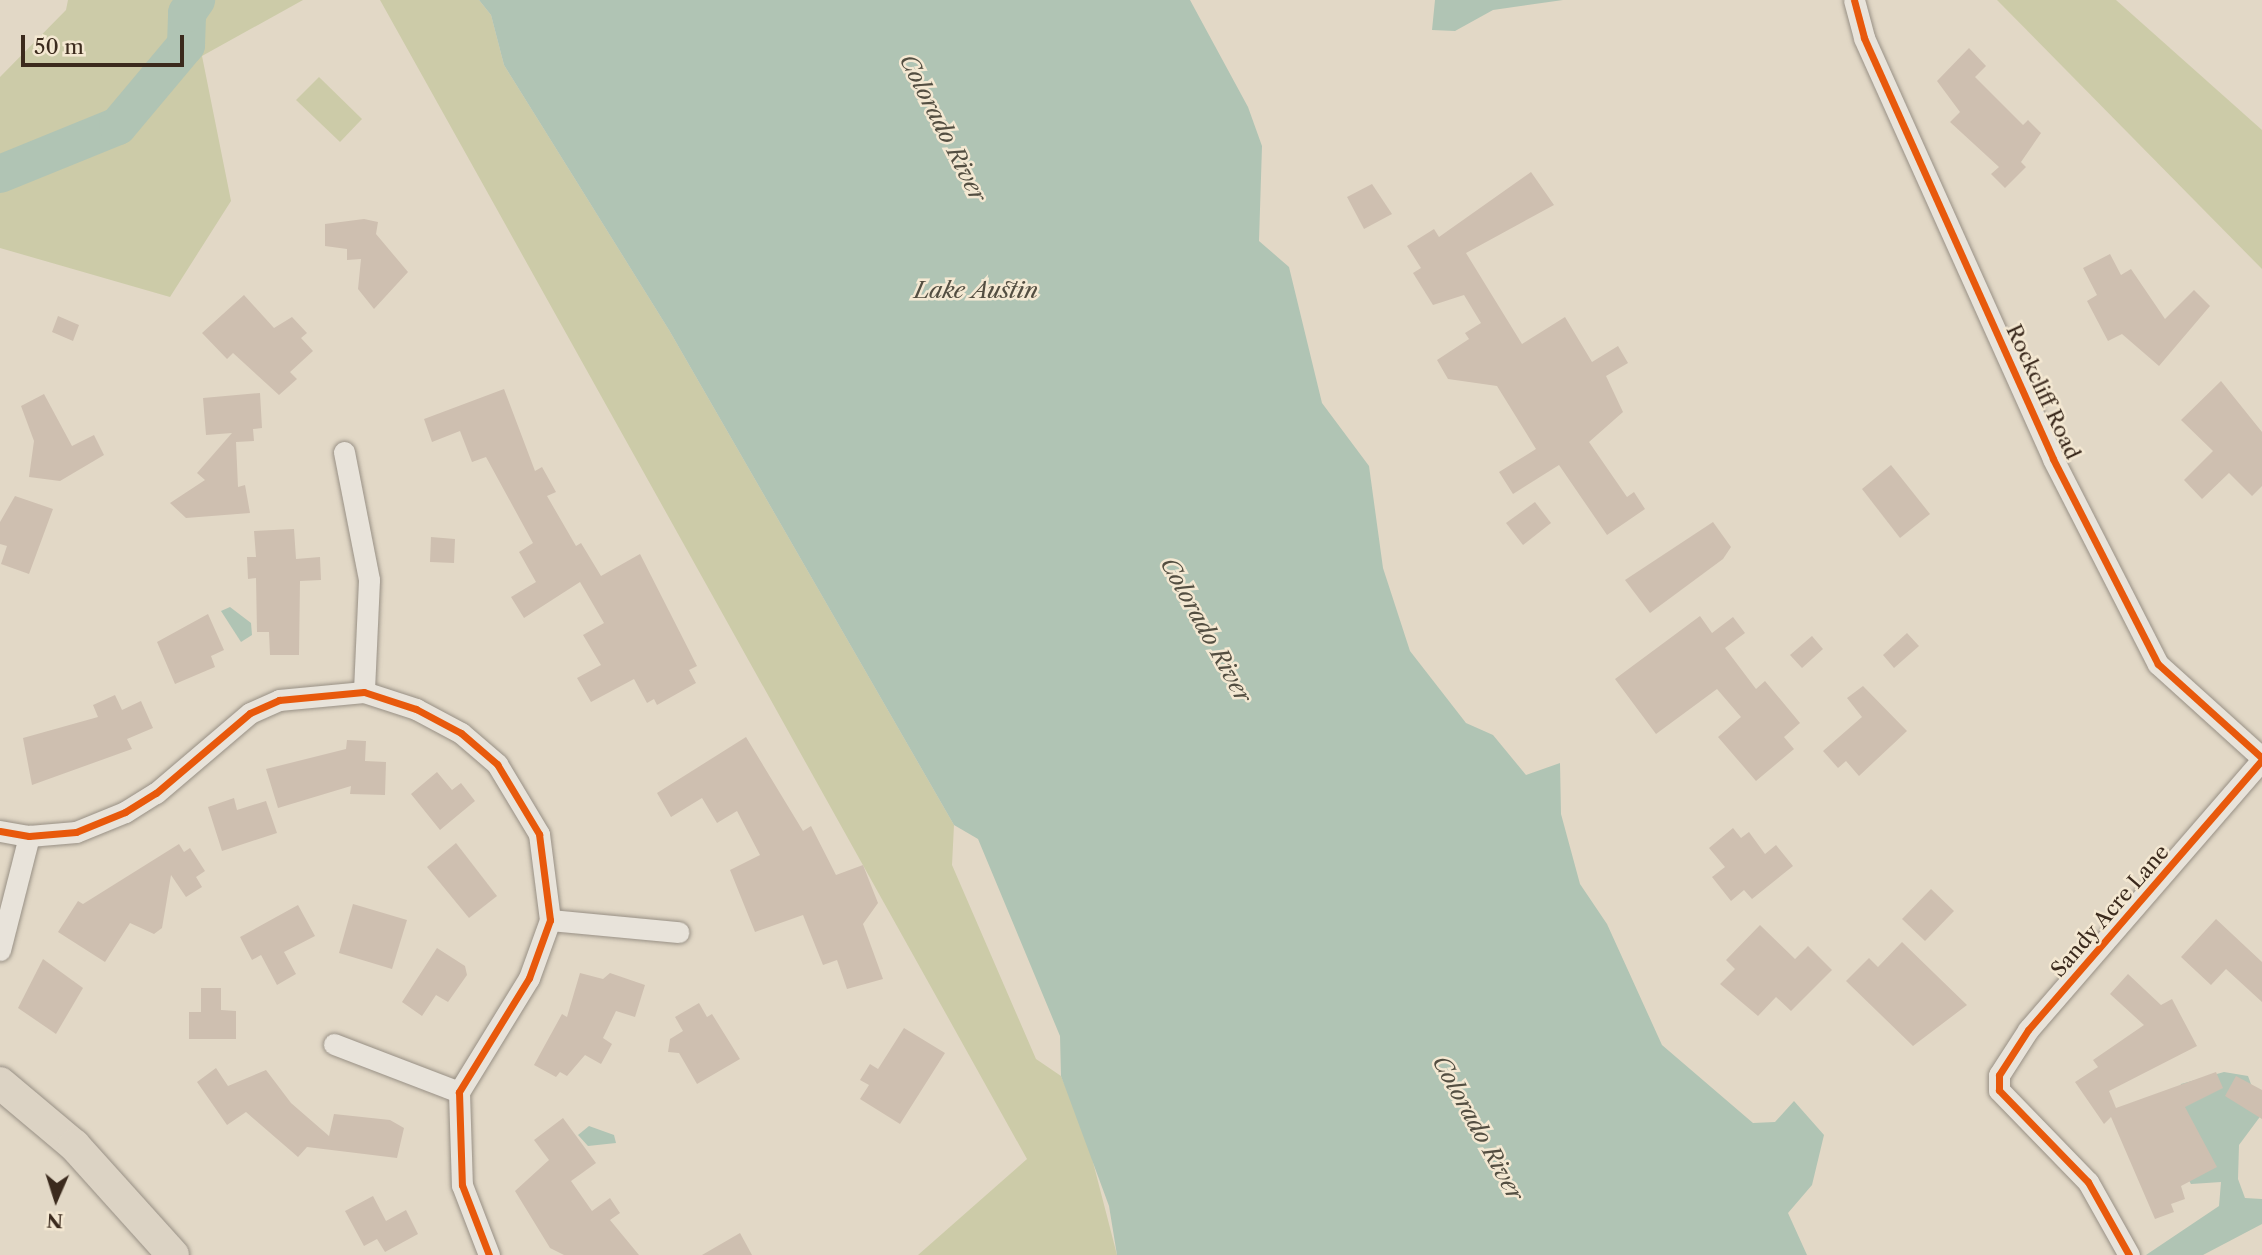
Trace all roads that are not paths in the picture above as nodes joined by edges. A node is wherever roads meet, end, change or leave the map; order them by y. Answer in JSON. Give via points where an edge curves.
{"nodes":[{"id":1,"x":1854,"y":0,"type":"edge"},
{"id":2,"x":344,"y":452,"type":"dead end"},
{"id":3,"x":364,"y":692,"type":"junction"},
{"id":4,"x":2262,"y":759,"type":"edge"},
{"id":5,"x":0,"y":831,"type":"edge"},
{"id":6,"x":29,"y":836,"type":"junction"},
{"id":7,"x":550,"y":920,"type":"junction"},
{"id":8,"x":678,"y":932,"type":"dead end"},
{"id":9,"x":0,"y":950,"type":"edge"},
{"id":10,"x":334,"y":1044,"type":"dead end"},
{"id":11,"x":0,"y":1083,"type":"edge"},
{"id":12,"x":458,"y":1091,"type":"junction"},
{"id":13,"x":2129,"y":1254,"type":"edge"},
{"id":14,"x":173,"y":1255,"type":"edge"},
{"id":15,"x":489,"y":1255,"type":"edge"}],
"edges":[{"from":1,"to":4,"type":"street","name":"Rockcliff Road","via":[[1864,38],[2049,450],[2158,664]]},
{"from":2,"to":3,"type":"street","via":[[369,580]]},
{"from":3,"to":6,"type":"street","via":[[279,700],[250,713],[125,812],[76,832]]},
{"from":3,"to":7,"type":"street","via":[[416,709],[461,733],[497,764],[539,834]]},
{"from":4,"to":13,"type":"street","name":"Sandy Acre Lane","via":[[2003,1063],[1999,1090],[2088,1182]]},
{"from":5,"to":6,"type":"street"},
{"from":6,"to":9,"type":"street"},
{"from":7,"to":8,"type":"street"},
{"from":7,"to":12,"type":"street","via":[[529,978]]},
{"from":10,"to":12,"type":"street"},
{"from":11,"to":14,"type":"main road","via":[[74,1145]]},
{"from":12,"to":15,"type":"street","via":[[462,1185]]}]}
